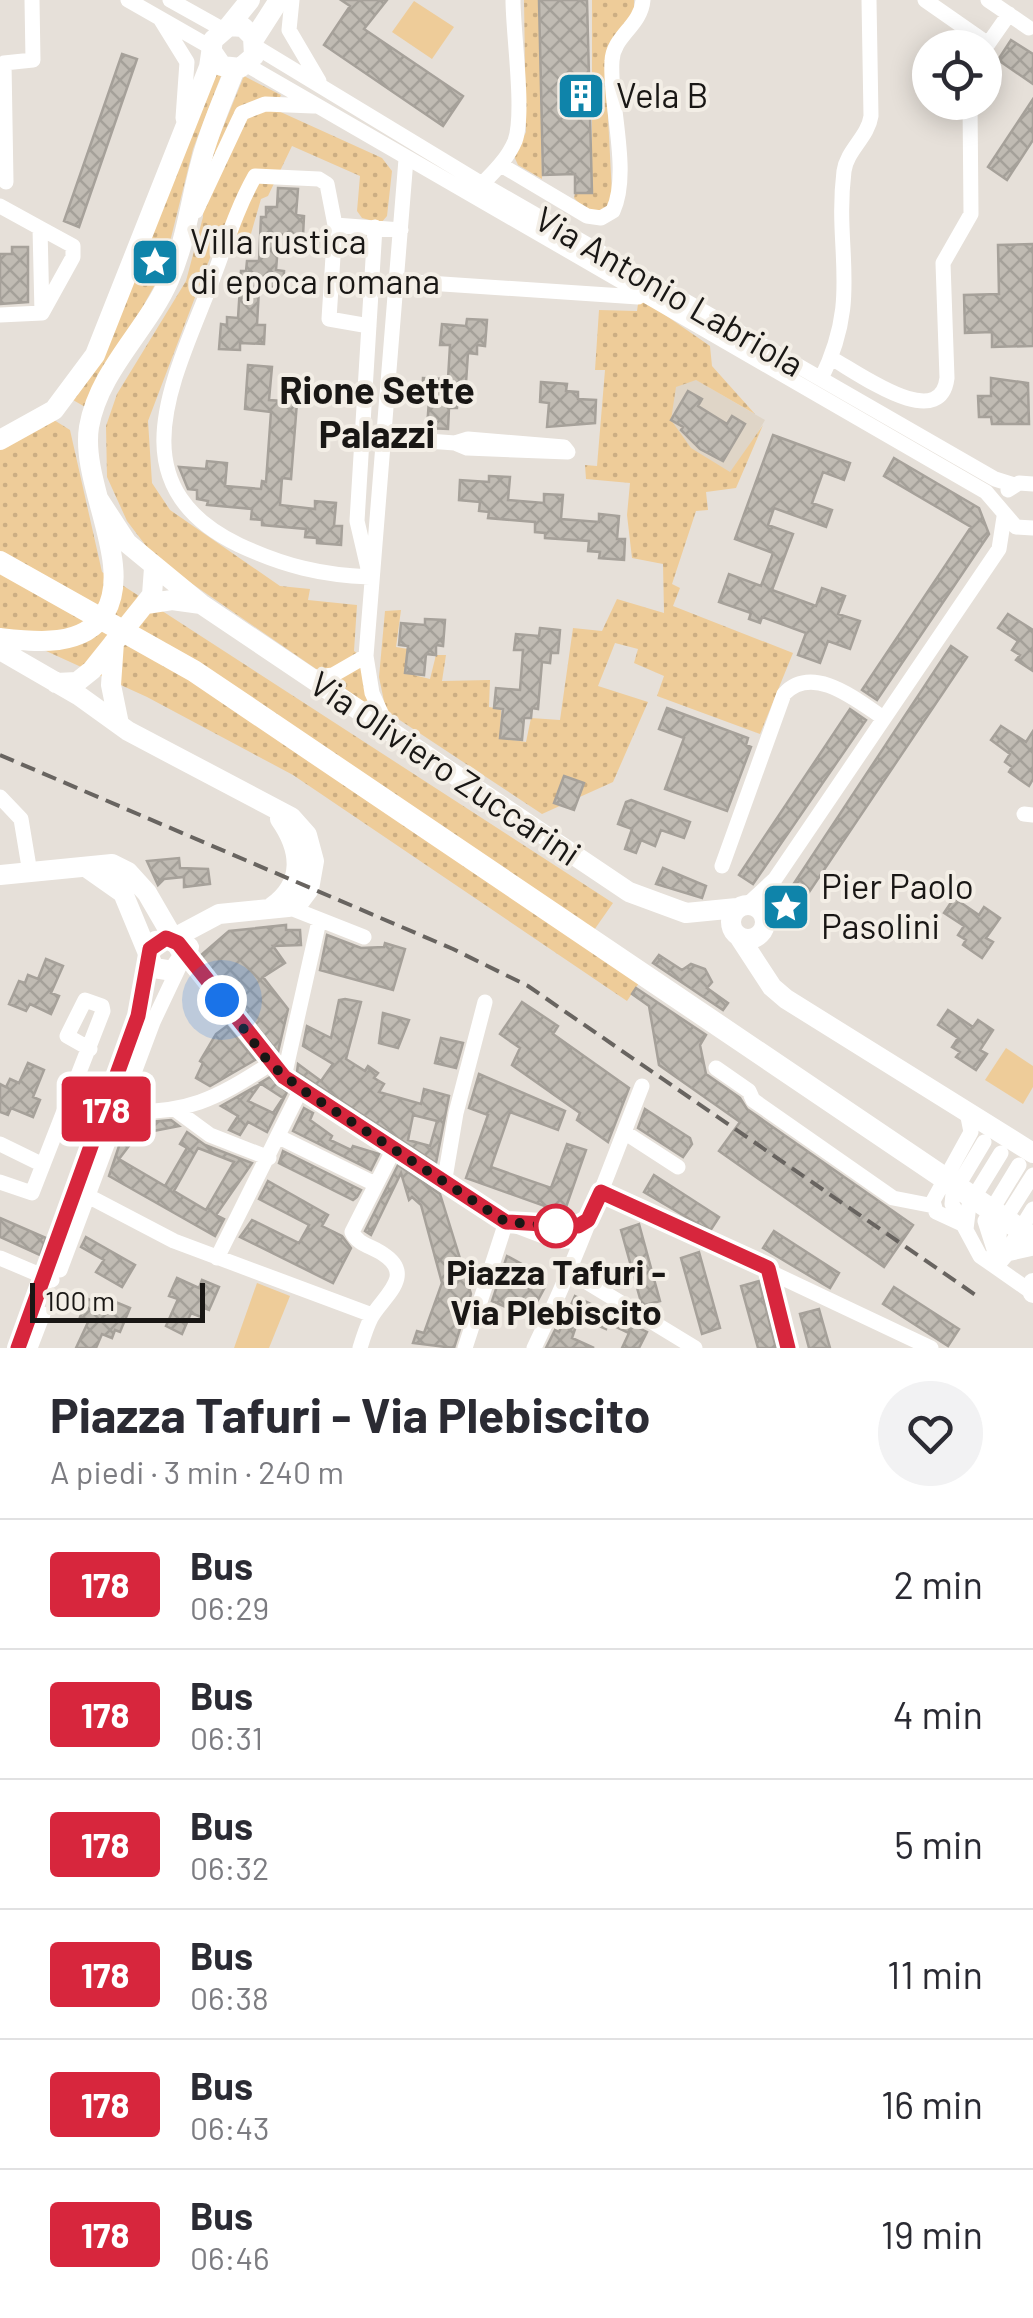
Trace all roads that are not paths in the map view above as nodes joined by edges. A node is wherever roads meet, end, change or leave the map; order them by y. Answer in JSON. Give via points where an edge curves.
{"nodes":[{"id":1,"x":32,"y":0,"type":"edge"},
{"id":2,"x":128,"y":0,"type":"edge"},
{"id":3,"x":170,"y":0,"type":"edge"},
{"id":4,"x":250,"y":0,"type":"edge"},
{"id":5,"x":279,"y":0,"type":"edge"},
{"id":6,"x":292,"y":0,"type":"edge"},
{"id":7,"x":513,"y":0,"type":"edge"},
{"id":8,"x":643,"y":0,"type":"edge"},
{"id":9,"x":870,"y":0,"type":"edge"},
{"id":10,"x":925,"y":0,"type":"edge"},
{"id":11,"x":988,"y":0,"type":"edge"},
{"id":12,"x":1009,"y":14,"type":"junction"},
{"id":13,"x":161,"y":20,"type":"junction"},
{"id":14,"x":1029,"y":28,"type":"dead end"},
{"id":15,"x":965,"y":30,"type":"edge"},
{"id":16,"x":998,"y":30,"type":"edge"},
{"id":17,"x":219,"y":39,"type":"junction"},
{"id":18,"x":248,"y":55,"type":"junction"},
{"id":19,"x":328,"y":92,"type":"junction"},
{"id":20,"x":317,"y":106,"type":"junction"},
{"id":21,"x":970,"y":120,"type":"edge"},
{"id":22,"x":181,"y":132,"type":"junction"},
{"id":23,"x":3,"y":147,"type":"edge"},
{"id":24,"x":406,"y":159,"type":"junction"},
{"id":25,"x":501,"y":165,"type":"junction"},
{"id":26,"x":6,"y":182,"type":"dead end"},
{"id":27,"x":482,"y":184,"type":"junction"},
{"id":28,"x":5,"y":208,"type":"edge"},
{"id":29,"x":336,"y":225,"type":"junction"},
{"id":30,"x":40,"y":228,"type":"junction"},
{"id":31,"x":375,"y":228,"type":"junction"},
{"id":32,"x":401,"y":230,"type":"junction"},
{"id":33,"x":186,"y":233,"type":"junction"},
{"id":34,"x":398,"y":280,"type":"junction"},
{"id":35,"x":644,"y":298,"type":"junction"},
{"id":36,"x":42,"y":313,"type":"junction"},
{"id":37,"x":0,"y":315,"type":"edge"},
{"id":38,"x":369,"y":326,"type":"junction"},
{"id":39,"x":831,"y":358,"type":"junction"},
{"id":40,"x":820,"y":379,"type":"junction"},
{"id":41,"x":54,"y":410,"type":"junction"},
{"id":42,"x":90,"y":426,"type":"junction"},
{"id":43,"x":386,"y":438,"type":"junction"},
{"id":44,"x":0,"y":440,"type":"edge"},
{"id":45,"x":455,"y":443,"type":"junction"},
{"id":46,"x":1027,"y":483,"type":"edge"},
{"id":47,"x":98,"y":500,"type":"junction"},
{"id":48,"x":1003,"y":512,"type":"junction"},
{"id":49,"x":1030,"y":528,"type":"edge"},
{"id":50,"x":0,"y":544,"type":"edge"},
{"id":51,"x":1002,"y":544,"type":"junction"},
{"id":52,"x":0,"y":562,"type":"edge"},
{"id":53,"x":154,"y":568,"type":"junction"},
{"id":54,"x":370,"y":577,"type":"junction"},
{"id":55,"x":146,"y":604,"type":"junction"},
{"id":56,"x":201,"y":604,"type":"junction"},
{"id":57,"x":115,"y":637,"type":"junction"},
{"id":58,"x":0,"y":638,"type":"edge"},
{"id":59,"x":164,"y":644,"type":"junction"},
{"id":60,"x":0,"y":650,"type":"edge"},
{"id":61,"x":366,"y":656,"type":"junction"},
{"id":62,"x":310,"y":678,"type":"junction"},
{"id":63,"x":56,"y":683,"type":"junction"},
{"id":64,"x":882,"y":716,"type":"junction"},
{"id":65,"x":118,"y":724,"type":"junction"},
{"id":66,"x":390,"y":731,"type":"junction"},
{"id":67,"x":0,"y":797,"type":"edge"},
{"id":68,"x":273,"y":809,"type":"junction"},
{"id":69,"x":722,"y":866,"type":"dead end"},
{"id":70,"x":86,"y":867,"type":"junction"},
{"id":71,"x":30,"y":872,"type":"junction"},
{"id":72,"x":0,"y":876,"type":"edge"},
{"id":73,"x":288,"y":904,"type":"junction"},
{"id":74,"x":158,"y":913,"type":"junction"},
{"id":75,"x":224,"y":914,"type":"junction"},
{"id":76,"x":698,"y":915,"type":"junction"},
{"id":77,"x":753,"y":915,"type":"junction"},
{"id":78,"x":317,"y":920,"type":"junction"},
{"id":79,"x":737,"y":935,"type":"junction"},
{"id":80,"x":364,"y":938,"type":"dead end"},
{"id":81,"x":178,"y":954,"type":"junction"},
{"id":82,"x":149,"y":956,"type":"junction"},
{"id":83,"x":761,"y":970,"type":"junction"},
{"id":84,"x":485,"y":1002,"type":"dead end"},
{"id":85,"x":90,"y":1049,"type":"dead end"},
{"id":86,"x":270,"y":1064,"type":"junction"},
{"id":87,"x":716,"y":1068,"type":"dead end"},
{"id":88,"x":284,"y":1077,"type":"junction"},
{"id":89,"x":642,"y":1086,"type":"dead end"},
{"id":90,"x":301,"y":1089,"type":"junction"},
{"id":91,"x":176,"y":1110,"type":"junction"},
{"id":92,"x":120,"y":1111,"type":"junction"},
{"id":93,"x":969,"y":1122,"type":"junction"},
{"id":94,"x":624,"y":1132,"type":"junction"},
{"id":95,"x":279,"y":1137,"type":"junction"},
{"id":96,"x":0,"y":1144,"type":"edge"},
{"id":97,"x":394,"y":1151,"type":"junction"},
{"id":98,"x":268,"y":1158,"type":"junction"},
{"id":99,"x":1015,"y":1160,"type":"edge"},
{"id":100,"x":936,"y":1163,"type":"junction"},
{"id":101,"x":43,"y":1165,"type":"junction"},
{"id":102,"x":678,"y":1167,"type":"dead end"},
{"id":103,"x":0,"y":1182,"type":"edge"},
{"id":104,"x":376,"y":1184,"type":"junction"},
{"id":105,"x":444,"y":1184,"type":"junction"},
{"id":106,"x":1033,"y":1191,"type":"edge"},
{"id":107,"x":601,"y":1192,"type":"junction"},
{"id":108,"x":88,"y":1196,"type":"junction"},
{"id":109,"x":934,"y":1206,"type":"junction"},
{"id":110,"x":1033,"y":1209,"type":"edge"},
{"id":111,"x":588,"y":1220,"type":"junction"},
{"id":112,"x":506,"y":1222,"type":"junction"},
{"id":113,"x":962,"y":1224,"type":"junction"},
{"id":114,"x":1033,"y":1224,"type":"edge"},
{"id":115,"x":1033,"y":1238,"type":"edge"},
{"id":116,"x":578,"y":1241,"type":"junction"},
{"id":117,"x":1033,"y":1248,"type":"edge"},
{"id":118,"x":0,"y":1258,"type":"edge"},
{"id":119,"x":218,"y":1258,"type":"junction"},
{"id":120,"x":1001,"y":1260,"type":"junction"},
{"id":121,"x":768,"y":1268,"type":"junction"},
{"id":122,"x":572,"y":1272,"type":"junction"},
{"id":123,"x":51,"y":1280,"type":"junction"},
{"id":124,"x":1033,"y":1283,"type":"edge"},
{"id":125,"x":1033,"y":1293,"type":"edge"},
{"id":126,"x":372,"y":1315,"type":"junction"},
{"id":127,"x":18,"y":1348,"type":"edge"},
{"id":128,"x":30,"y":1348,"type":"edge"},
{"id":129,"x":360,"y":1348,"type":"edge"},
{"id":130,"x":466,"y":1348,"type":"edge"},
{"id":131,"x":534,"y":1348,"type":"edge"},
{"id":132,"x":695,"y":1348,"type":"edge"},
{"id":133,"x":788,"y":1348,"type":"edge"},
{"id":134,"x":931,"y":1348,"type":"edge"}],
"edges":[{"from":1,"to":23,"type":"street","via":[[34,60],[4,64]]},
{"from":2,"to":13,"type":"street"},
{"from":3,"to":17,"type":"street"},
{"from":4,"to":17,"type":"main road"},
{"from":5,"to":18,"type":"main road"},
{"from":6,"to":19,"type":"street","name":"Via Antonio Labriola","via":[[296,48]]},
{"from":7,"to":25,"type":"street","via":[[518,118],[515,141]]},
{"from":8,"to":25,"type":"street","name":"Via Antonio Labriola","via":[[638,20],[612,58],[618,187],[613,211],[588,216]]},
{"from":9,"to":39,"type":"street","via":[[871,116],[845,167],[847,294]]},
{"from":10,"to":15,"type":"street"},
{"from":11,"to":12,"type":"street"},
{"from":12,"to":14,"type":"street"},
{"from":12,"to":16,"type":"street"},
{"from":13,"to":17,"type":"street"},
{"from":13,"to":22,"type":"street","via":[[187,62]]},
{"from":17,"to":18,"type":"main road","via":[[243,27]]},
{"from":17,"to":18,"type":"main road","via":[[222,66]]},
{"from":17,"to":22,"type":"main road"},
{"from":18,"to":19,"type":"street","name":"Via Antonio Labriola"},
{"from":18,"to":20,"type":"street","name":"Via Antonio Labriola"},
{"from":18,"to":33,"type":"main road","via":[[204,150]]},
{"from":19,"to":27,"type":"street","name":"Via Antonio Labriola"},
{"from":20,"to":24,"type":"street","name":"Via Antonio Labriola"},
{"from":20,"to":33,"type":"street","via":[[254,106],[235,121]]},
{"from":21,"to":39,"type":"street","via":[[970,214],[943,263],[942,393],[929,403],[913,402]]},
{"from":22,"to":41,"type":"main road","via":[[95,354]]},
{"from":23,"to":26,"type":"street"},
{"from":24,"to":32,"type":"street"},
{"from":24,"to":35,"type":"street","name":"Via Antonio Labriola"},
{"from":25,"to":27,"type":"street"},
{"from":27,"to":40,"type":"street","name":"Via Antonio Labriola"},
{"from":28,"to":30,"type":"street"},
{"from":29,"to":31,"type":"street"},
{"from":29,"to":38,"type":"street","via":[[329,320]]},
{"from":29,"to":54,"type":"street","via":[[324,181],[254,178],[172,382],[167,470],[176,498],[221,536],[286,567]]},
{"from":30,"to":36,"type":"street"},
{"from":30,"to":36,"type":"street","via":[[74,249]]},
{"from":31,"to":32,"type":"street"},
{"from":31,"to":38,"type":"street"},
{"from":32,"to":34,"type":"street"},
{"from":33,"to":42,"type":"main road","via":[[167,285],[113,370]]},
{"from":34,"to":35,"type":"street","name":"Via Antonio Labriola"},
{"from":34,"to":43,"type":"street"},
{"from":35,"to":48,"type":"street","name":"Via Antonio Labriola","via":[[986,492]]},
{"from":36,"to":37,"type":"street"},
{"from":38,"to":54,"type":"street","via":[[357,521]]},
{"from":39,"to":40,"type":"street"},
{"from":40,"to":46,"type":"street","name":"Via Antonio Labriola","via":[[995,480]]},
{"from":41,"to":42,"type":"main road","via":[[77,412]]},
{"from":41,"to":44,"type":"main road"},
{"from":42,"to":47,"type":"main road"},
{"from":43,"to":45,"type":"street"},
{"from":43,"to":54,"type":"street"},
{"from":45,"to":45,"type":"street","via":[[467,448],[568,452],[564,446]]},
{"from":46,"to":48,"type":"street","via":[[1006,492]]},
{"from":47,"to":53,"type":"main road","name":"Via Oliviero Zuccarini"},
{"from":47,"to":58,"type":"main road","via":[[114,583],[97,624],[65,639]]},
{"from":48,"to":49,"type":"street","name":"Via Antonio Labriola"},
{"from":48,"to":51,"type":"street"},
{"from":49,"to":51,"type":"street"},
{"from":50,"to":59,"type":"highway"},
{"from":51,"to":64,"type":"street"},
{"from":52,"to":59,"type":"highway"},
{"from":53,"to":55,"type":"main road","via":[[155,588]]},
{"from":53,"to":56,"type":"main road","name":"Via Oliviero Zuccarini"},
{"from":54,"to":61,"type":"street"},
{"from":55,"to":56,"type":"main road"},
{"from":55,"to":57,"type":"main road"},
{"from":56,"to":62,"type":"main road","name":"Via Oliviero Zuccarini"},
{"from":57,"to":63,"type":"main road","via":[[86,677]]},
{"from":57,"to":65,"type":"main road","via":[[111,685]]},
{"from":59,"to":100,"type":"highway"},
{"from":60,"to":63,"type":"main road"},
{"from":61,"to":62,"type":"street","via":[[333,676]]},
{"from":61,"to":66,"type":"street","via":[[372,694]]},
{"from":62,"to":66,"type":"main road","name":"Via Oliviero Zuccarini"},
{"from":63,"to":65,"type":"main road"},
{"from":64,"to":69,"type":"street","via":[[809,679],[796,682],[784,694]]},
{"from":64,"to":77,"type":"street"},
{"from":65,"to":68,"type":"main road"},
{"from":66,"to":76,"type":"main road","name":"Via Oliviero Zuccarini","via":[[628,892]]},
{"from":67,"to":71,"type":"street","via":[[21,819]]},
{"from":68,"to":73,"type":"main road","via":[[292,836],[298,860]]},
{"from":68,"to":73,"type":"main road","via":[[302,827],[312,847],[314,874]]},
{"from":70,"to":71,"type":"main road"},
{"from":70,"to":74,"type":"main road","via":[[112,864],[128,872]]},
{"from":70,"to":82,"type":"main road","via":[[124,894]]},
{"from":71,"to":72,"type":"main road"},
{"from":73,"to":75,"type":"main road"},
{"from":73,"to":78,"type":"street"},
{"from":74,"to":75,"type":"main road"},
{"from":74,"to":81,"type":"main road"},
{"from":75,"to":81,"type":"main road"},
{"from":76,"to":77,"type":"main road","name":"Via Oliviero Zuccarini"},
{"from":76,"to":79,"type":"main road","name":"Via Oliviero Zuccarini"},
{"from":77,"to":79,"type":"main road","via":[[730,923]]},
{"from":77,"to":79,"type":"main road","via":[[751,939]]},
{"from":77,"to":83,"type":"main road"},
{"from":78,"to":80,"type":"street"},
{"from":78,"to":88,"type":"street"},
{"from":79,"to":83,"type":"main road"},
{"from":81,"to":82,"type":"main road","via":[[156,941]]},
{"from":81,"to":82,"type":"main road","via":[[160,971]]},
{"from":81,"to":86,"type":"street"},
{"from":81,"to":92,"type":"street"},
{"from":82,"to":123,"type":"street","via":[[138,1016]]},
{"from":83,"to":93,"type":"main road","via":[[786,999]]},
{"from":84,"to":105,"type":"street"},
{"from":85,"to":101,"type":"street"},
{"from":86,"to":88,"type":"street"},
{"from":86,"to":91,"type":"street","via":[[216,1099]]},
{"from":87,"to":109,"type":"street","via":[[893,1198]]},
{"from":88,"to":90,"type":"street"},
{"from":89,"to":94,"type":"street"},
{"from":90,"to":95,"type":"street"},
{"from":90,"to":97,"type":"street"},
{"from":91,"to":92,"type":"street"},
{"from":91,"to":98,"type":"street","via":[[210,1135]]},
{"from":92,"to":108,"type":"street"},
{"from":93,"to":99,"type":"main road"},
{"from":93,"to":99,"type":"street"},
{"from":93,"to":109,"type":"street"},
{"from":94,"to":102,"type":"street"},
{"from":94,"to":107,"type":"street"},
{"from":95,"to":98,"type":"street"},
{"from":95,"to":104,"type":"street"},
{"from":96,"to":101,"type":"street"},
{"from":97,"to":104,"type":"street"},
{"from":97,"to":105,"type":"street"},
{"from":98,"to":119,"type":"street"},
{"from":99,"to":113,"type":"street","via":[[969,1205]]},
{"from":99,"to":120,"type":"street","via":[[1000,1226]]},
{"from":99,"to":120,"type":"street","via":[[976,1216]]},
{"from":100,"to":114,"type":"highway"},
{"from":100,"to":115,"type":"highway"},
{"from":101,"to":103,"type":"street","via":[[31,1194]]},
{"from":104,"to":126,"type":"street","via":[[354,1238],[388,1256],[397,1273],[394,1291]]},
{"from":105,"to":112,"type":"street"},
{"from":106,"to":120,"type":"street","via":[[1003,1241]]},
{"from":107,"to":111,"type":"street"},
{"from":107,"to":121,"type":"street"},
{"from":108,"to":119,"type":"street"},
{"from":108,"to":123,"type":"street"},
{"from":109,"to":113,"type":"street"},
{"from":110,"to":120,"type":"street"},
{"from":111,"to":112,"type":"street","via":[[571,1228]]},
{"from":111,"to":116,"type":"street"},
{"from":112,"to":116,"type":"street","via":[[556,1241]]},
{"from":112,"to":130,"type":"street"},
{"from":113,"to":120,"type":"street","via":[[974,1250]]},
{"from":114,"to":120,"type":"street"},
{"from":116,"to":122,"type":"street"},
{"from":117,"to":120,"type":"street"},
{"from":118,"to":123,"type":"street"},
{"from":119,"to":126,"type":"street"},
{"from":120,"to":125,"type":"street"},
{"from":121,"to":133,"type":"street"},
{"from":121,"to":134,"type":"street"},
{"from":122,"to":131,"type":"street"},
{"from":122,"to":132,"type":"street"},
{"from":123,"to":127,"type":"street"},
{"from":123,"to":128,"type":"street"},
{"from":124,"to":125,"type":"main road"},
{"from":126,"to":129,"type":"street"}]}
